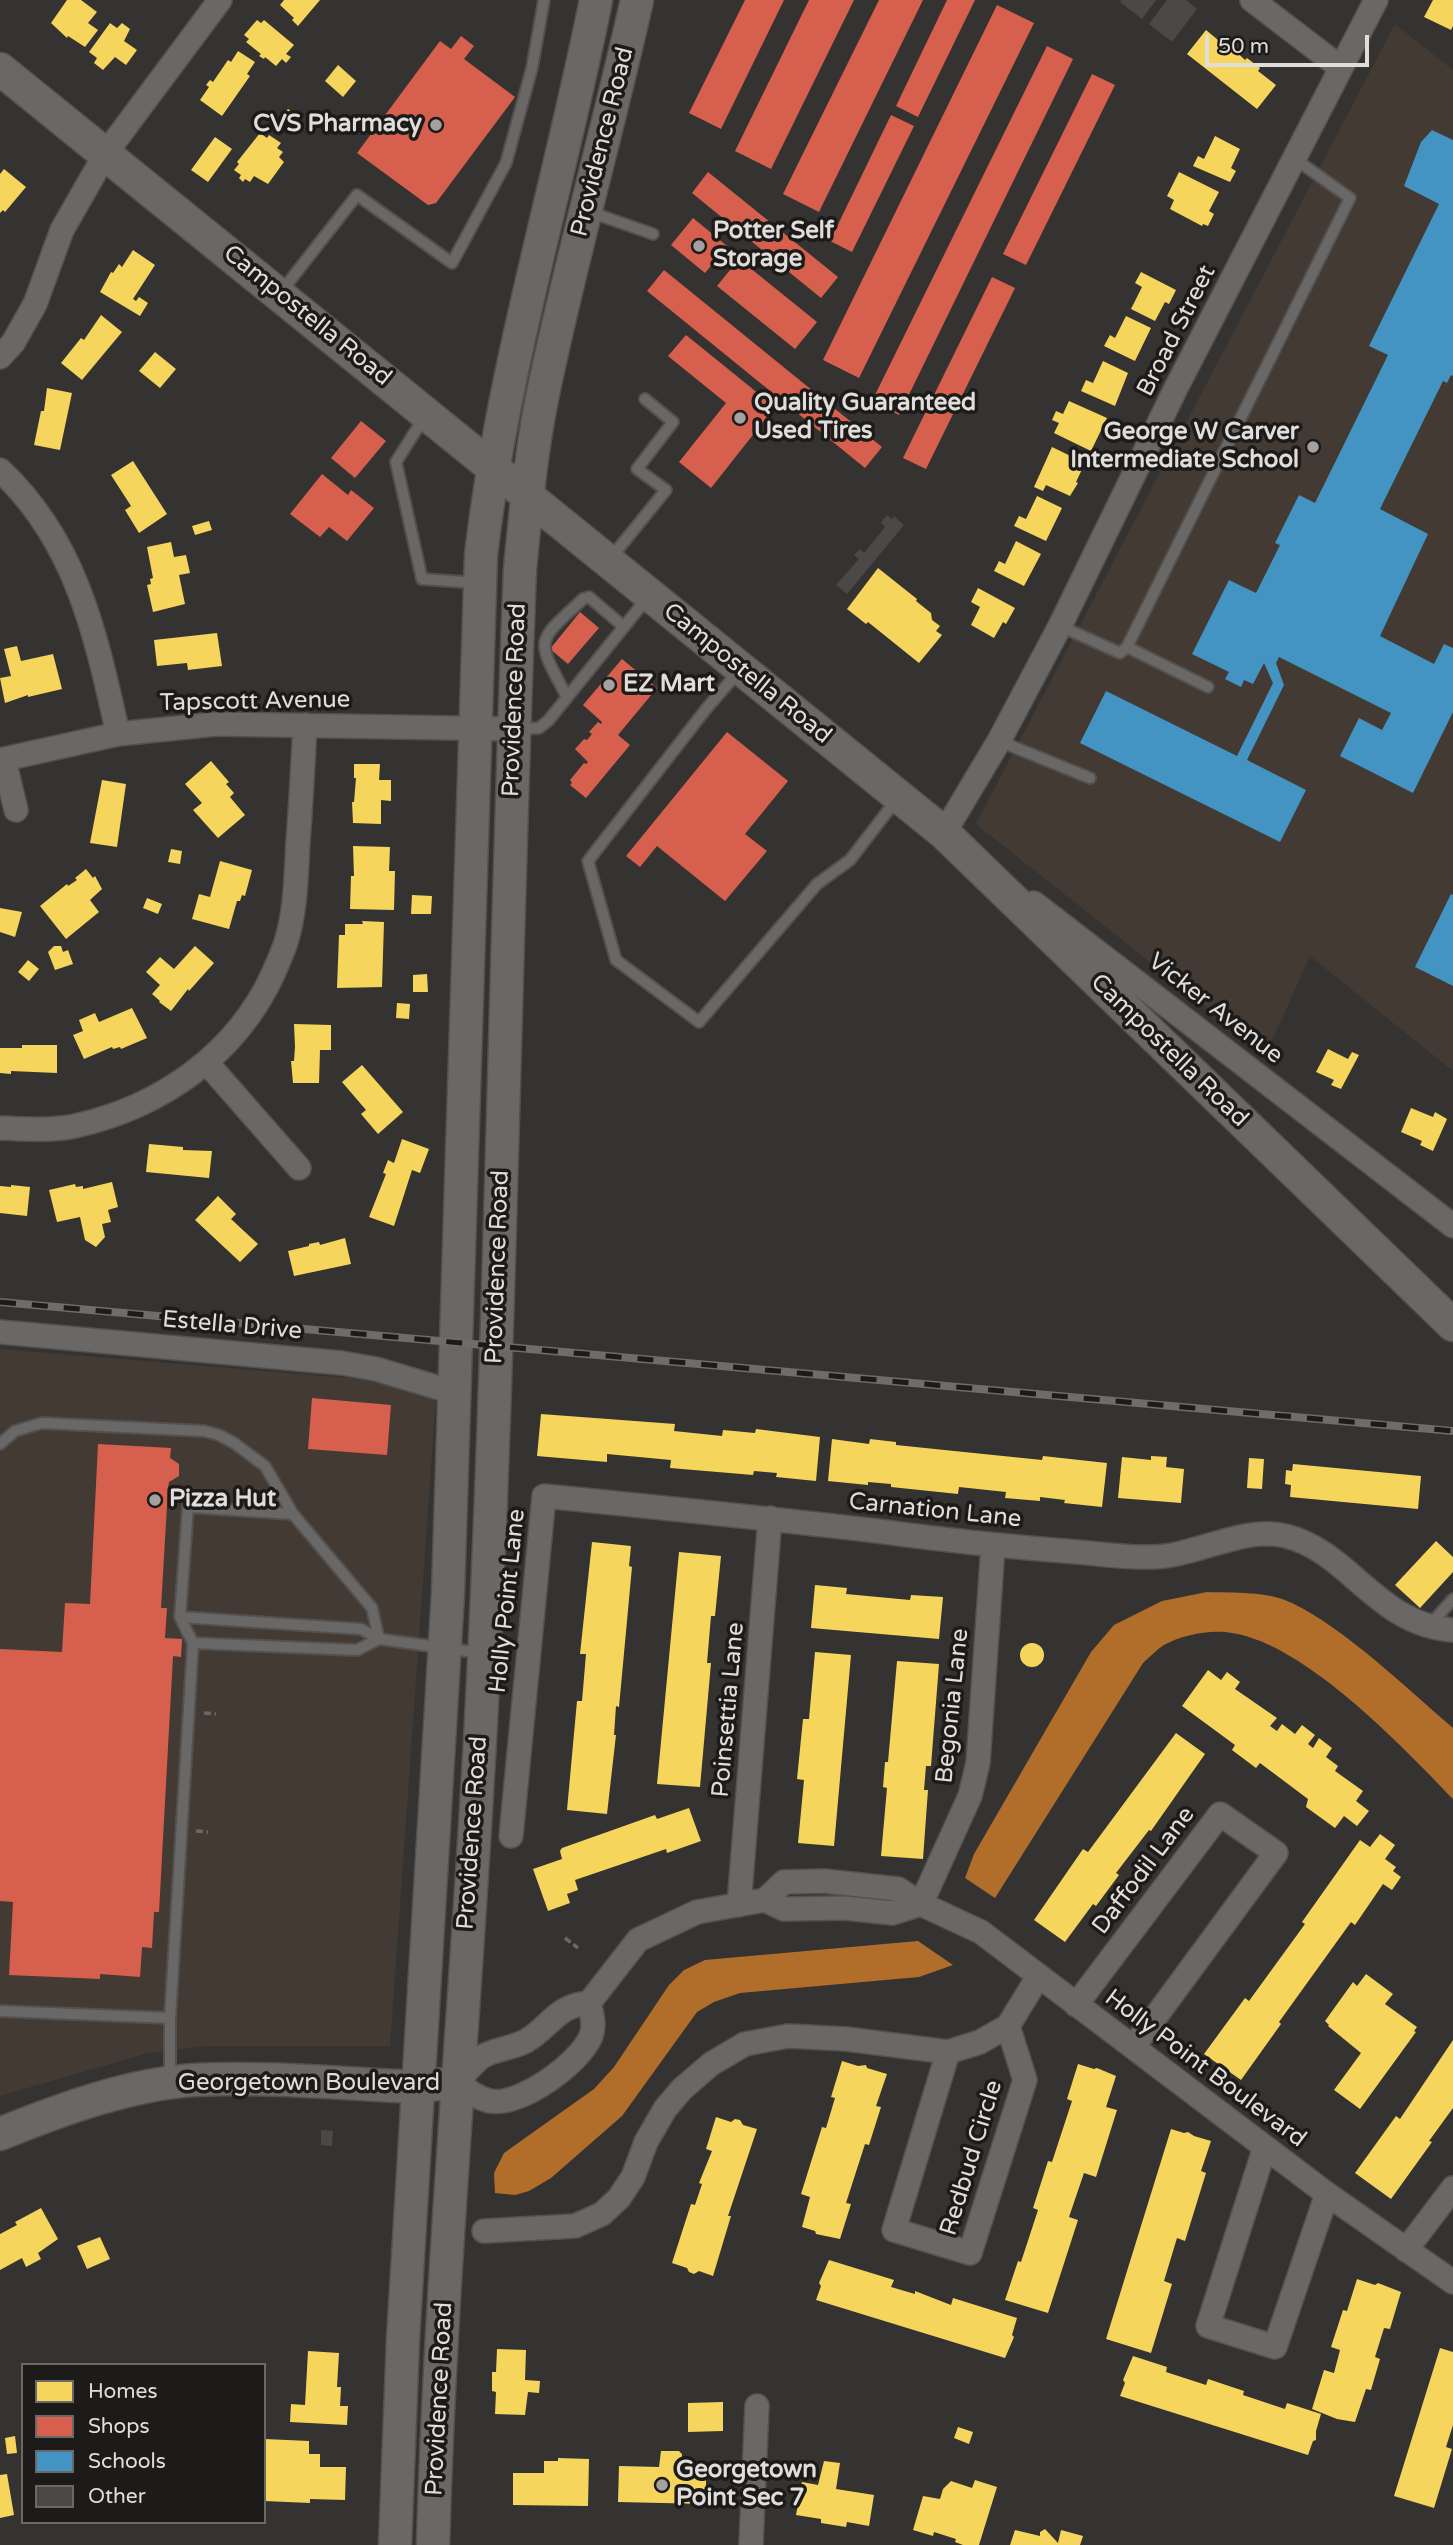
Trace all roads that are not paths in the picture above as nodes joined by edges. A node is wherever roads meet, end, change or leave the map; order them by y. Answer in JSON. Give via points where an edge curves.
{"nodes":[{"id":1,"x":219,"y":0,"type":"edge"},
{"id":2,"x":544,"y":0,"type":"edge"},
{"id":3,"x":637,"y":0,"type":"edge"},
{"id":4,"x":1252,"y":0,"type":"edge"},
{"id":5,"x":1376,"y":0,"type":"edge"},
{"id":6,"x":601,"y":1,"type":"edge"},
{"id":7,"x":1341,"y":68,"type":"junction"},
{"id":8,"x":0,"y":69,"type":"edge"},
{"id":9,"x":614,"y":107,"type":"junction"},
{"id":10,"x":106,"y":153,"type":"junction"},
{"id":11,"x":1295,"y":159,"type":"junction"},
{"id":12,"x":587,"y":211,"type":"junction"},
{"id":13,"x":653,"y":234,"type":"dead end"},
{"id":14,"x":279,"y":294,"type":"junction"},
{"id":15,"x":0,"y":358,"type":"edge"},
{"id":16,"x":645,"y":399,"type":"dead end"},
{"id":17,"x":427,"y":413,"type":"junction"},
{"id":18,"x":493,"y":467,"type":"junction"},
{"id":19,"x":0,"y":470,"type":"edge"},
{"id":20,"x":527,"y":495,"type":"junction"},
{"id":21,"x":609,"y":561,"type":"junction"},
{"id":22,"x":480,"y":583,"type":"junction"},
{"id":23,"x":650,"y":595,"type":"junction"},
{"id":24,"x":1060,"y":626,"type":"junction"},
{"id":25,"x":624,"y":627,"type":"junction"},
{"id":26,"x":1127,"y":647,"type":"junction"},
{"id":27,"x":741,"y":669,"type":"junction"},
{"id":28,"x":1208,"y":687,"type":"dead end"},
{"id":29,"x":567,"y":697,"type":"junction"},
{"id":30,"x":305,"y":725,"type":"junction"},
{"id":31,"x":474,"y":728,"type":"junction"},
{"id":32,"x":514,"y":729,"type":"junction"},
{"id":33,"x":118,"y":734,"type":"junction"},
{"id":34,"x":999,"y":741,"type":"junction"},
{"id":35,"x":2,"y":760,"type":"edge"},
{"id":36,"x":1090,"y":778,"type":"dead end"},
{"id":37,"x":899,"y":797,"type":"junction"},
{"id":38,"x":16,"y":810,"type":"dead end"},
{"id":39,"x":944,"y":833,"type":"junction"},
{"id":40,"x":207,"y":1063,"type":"junction"},
{"id":41,"x":0,"y":1128,"type":"edge"},
{"id":42,"x":299,"y":1168,"type":"dead end"},
{"id":43,"x":1453,"y":1226,"type":"edge"},
{"id":44,"x":480,"y":1227,"type":"junction"},
{"id":45,"x":1453,"y":1325,"type":"edge"},
{"id":46,"x":0,"y":1332,"type":"edge"},
{"id":47,"x":456,"y":1393,"type":"junction"},
{"id":48,"x":0,"y":1444,"type":"edge"},
{"id":49,"x":544,"y":1496,"type":"joint"},
{"id":50,"x":293,"y":1514,"type":"junction"},
{"id":51,"x":770,"y":1518,"type":"junction"},
{"id":52,"x":993,"y":1546,"type":"junction"},
{"id":53,"x":1453,"y":1599,"type":"edge"},
{"id":54,"x":180,"y":1617,"type":"junction"},
{"id":55,"x":1428,"y":1627,"type":"junction"},
{"id":56,"x":1453,"y":1630,"type":"edge"},
{"id":57,"x":379,"y":1639,"type":"junction"},
{"id":58,"x":192,"y":1643,"type":"junction"},
{"id":59,"x":445,"y":1648,"type":"junction"},
{"id":60,"x":484,"y":1653,"type":"junction"},
{"id":61,"x":511,"y":1836,"type":"dead end"},
{"id":62,"x":921,"y":1904,"type":"junction"},
{"id":63,"x":739,"y":1905,"type":"junction"},
{"id":64,"x":1038,"y":1977,"type":"junction"},
{"id":65,"x":589,"y":2003,"type":"junction"},
{"id":66,"x":1076,"y":2005,"type":"junction"},
{"id":67,"x":0,"y":2011,"type":"edge"},
{"id":68,"x":170,"y":2018,"type":"junction"},
{"id":69,"x":1008,"y":2026,"type":"junction"},
{"id":70,"x":1134,"y":2046,"type":"junction"},
{"id":71,"x":948,"y":2052,"type":"junction"},
{"id":72,"x":457,"y":2082,"type":"junction"},
{"id":73,"x":170,"y":2084,"type":"junction"},
{"id":74,"x":418,"y":2087,"type":"junction"},
{"id":75,"x":0,"y":2134,"type":"edge"},
{"id":76,"x":1265,"y":2147,"type":"junction"},
{"id":77,"x":1453,"y":2188,"type":"edge"},
{"id":78,"x":1326,"y":2194,"type":"junction"},
{"id":79,"x":484,"y":2231,"type":"dead end"},
{"id":80,"x":1406,"y":2250,"type":"junction"},
{"id":81,"x":1453,"y":2282,"type":"edge"},
{"id":82,"x":757,"y":2406,"type":"dead end"},
{"id":83,"x":395,"y":2545,"type":"edge"},
{"id":84,"x":433,"y":2545,"type":"edge"},
{"id":85,"x":751,"y":2545,"type":"edge"}],
"edges":[{"from":1,"to":10,"type":"street"},
{"from":2,"to":14,"type":"lane","via":[[532,68],[506,163],[452,263],[357,195]]},
{"from":3,"to":9,"type":"main road","name":"Providence Road"},
{"from":4,"to":7,"type":"street"},
{"from":5,"to":7,"type":"street","name":"Broad Street"},
{"from":6,"to":9,"type":"main road"},
{"from":6,"to":18,"type":"main road","name":"Providence Road"},
{"from":7,"to":11,"type":"street","name":"Broad Street"},
{"from":8,"to":10,"type":"main road","name":"Campostella Road"},
{"from":9,"to":12,"type":"main road","name":"Providence Road"},
{"from":10,"to":14,"type":"main road","name":"Campostella Road"},
{"from":10,"to":15,"type":"street","via":[[62,230],[35,304]]},
{"from":11,"to":24,"type":"street","name":"Broad Street"},
{"from":11,"to":26,"type":"lane","via":[[1350,198]]},
{"from":12,"to":13,"type":"lane"},
{"from":12,"to":20,"type":"main road","name":"Providence Road","via":[[544,389]]},
{"from":14,"to":17,"type":"main road","name":"Campostella Road"},
{"from":16,"to":21,"type":"lane","via":[[673,422],[637,469],[666,490]]},
{"from":17,"to":18,"type":"main road","name":"Campostella Road"},
{"from":17,"to":22,"type":"lane","via":[[396,463],[422,579]]},
{"from":18,"to":20,"type":"main road","name":"Campostella Road"},
{"from":18,"to":22,"type":"main road","name":"Providence Road"},
{"from":19,"to":33,"type":"street","via":[[49,526],[74,576],[96,635]]},
{"from":20,"to":21,"type":"main road","name":"Campostella Road"},
{"from":20,"to":32,"type":"main road","name":"Providence Road"},
{"from":21,"to":23,"type":"main road","name":"Campostella Road"},
{"from":22,"to":31,"type":"main road","name":"Providence Road"},
{"from":23,"to":25,"type":"lane"},
{"from":23,"to":27,"type":"main road","name":"Campostella Road"},
{"from":24,"to":26,"type":"lane","via":[[1119,653]]},
{"from":24,"to":34,"type":"street","name":"Broad Street"},
{"from":25,"to":29,"type":"lane"},
{"from":25,"to":29,"type":"lane","via":[[589,597],[552,628],[543,648]]},
{"from":26,"to":28,"type":"lane"},
{"from":27,"to":37,"type":"main road","name":"Campostella Road"},
{"from":27,"to":37,"type":"lane","via":[[588,861],[616,960],[699,1022],[817,884],[850,860]]},
{"from":29,"to":32,"type":"lane","via":[[539,729]]},
{"from":30,"to":31,"type":"street","name":"Tapscott Avenue"},
{"from":30,"to":33,"type":"street","name":"Tapscott Avenue","via":[[216,724]]},
{"from":30,"to":40,"type":"street","via":[[295,907],[286,945],[246,1019]]},
{"from":31,"to":32,"type":"street","name":"Tapscott Avenue"},
{"from":31,"to":44,"type":"main road","name":"Providence Road"},
{"from":32,"to":44,"type":"main road","name":"Providence Road"},
{"from":33,"to":35,"type":"street","name":"Tapscott Avenue"},
{"from":34,"to":36,"type":"lane"},
{"from":34,"to":39,"type":"street","name":"Broad Street"},
{"from":35,"to":38,"type":"street"},
{"from":37,"to":39,"type":"main road","name":"Campostella Road"},
{"from":39,"to":43,"type":"street","name":"Vicker Avenue"},
{"from":39,"to":45,"type":"main road","name":"Campostella Road"},
{"from":40,"to":41,"type":"street","via":[[167,1092],[125,1110],[73,1126]]},
{"from":40,"to":42,"type":"street"},
{"from":44,"to":47,"type":"main road","name":"Providence Road"},
{"from":44,"to":60,"type":"main road","name":"Providence Road"},
{"from":46,"to":47,"type":"street","name":"Estella Drive","via":[[355,1365]]},
{"from":47,"to":59,"type":"main road","name":"Providence Road"},
{"from":48,"to":50,"type":"lane","via":[[15,1432],[42,1423],[204,1431],[226,1438],[265,1466]]},
{"from":49,"to":51,"type":"street","name":"Carnation Lane"},
{"from":49,"to":61,"type":"street","name":"Holly Point Lane"},
{"from":50,"to":54,"type":"lane","via":[[188,1507]]},
{"from":50,"to":57,"type":"lane","via":[[372,1608]]},
{"from":51,"to":52,"type":"street","name":"Carnation Lane"},
{"from":51,"to":63,"type":"street","name":"Poinsettia Lane"},
{"from":52,"to":55,"type":"street","name":"Carnation Lane","via":[[1151,1557],[1181,1555],[1257,1534],[1284,1535],[1315,1547],[1406,1619]]},
{"from":52,"to":62,"type":"street","name":"Begonia Lane","via":[[978,1763],[970,1796]]},
{"from":53,"to":55,"type":"lane"},
{"from":54,"to":57,"type":"lane","via":[[361,1629]]},
{"from":54,"to":58,"type":"lane"},
{"from":55,"to":56,"type":"street","name":"Carnation Lane"},
{"from":57,"to":58,"type":"lane","via":[[357,1650]]},
{"from":57,"to":59,"type":"lane"},
{"from":58,"to":68,"type":"lane"},
{"from":59,"to":60,"type":"lane"},
{"from":59,"to":74,"type":"main road","name":"Providence Road"},
{"from":60,"to":72,"type":"main road","name":"Providence Road"},
{"from":62,"to":63,"type":"street","via":[[892,1913],[784,1909],[765,1899]]},
{"from":62,"to":64,"type":"street","name":"Holly Point Boulevard","via":[[981,1932]]},
{"from":63,"to":65,"type":"street","via":[[697,1912],[638,1940]]},
{"from":64,"to":66,"type":"street","name":"Holly Point Boulevard"},
{"from":64,"to":69,"type":"street"},
{"from":65,"to":72,"type":"street","via":[[575,2004],[557,2014],[542,2030],[510,2049],[481,2057]]},
{"from":65,"to":72,"type":"street","via":[[594,2022],[591,2036],[577,2055],[531,2091],[501,2102],[490,2101]]},
{"from":66,"to":70,"type":"street","name":"Holly Point Boulevard"},
{"from":66,"to":70,"type":"street","name":"Daffodil Lane","via":[[1220,1814],[1276,1853]]},
{"from":67,"to":68,"type":"lane"},
{"from":68,"to":73,"type":"lane"},
{"from":69,"to":71,"type":"street","via":[[980,2042]]},
{"from":69,"to":71,"type":"street","name":"Redbud Circle","via":[[1025,2080],[970,2253],[894,2230]]},
{"from":70,"to":76,"type":"street","name":"Holly Point Boulevard"},
{"from":71,"to":79,"type":"street","via":[[788,2036],[745,2044],[711,2064],[665,2109],[633,2176],[602,2214],[575,2227]]},
{"from":72,"to":74,"type":"main road","name":"Georgetown Boulevard"},
{"from":72,"to":84,"type":"main road","name":"Providence Road"},
{"from":73,"to":74,"type":"main road","name":"Georgetown Boulevard","via":[[233,2080]]},
{"from":73,"to":75,"type":"main road","name":"Georgetown Boulevard","via":[[61,2109]]},
{"from":74,"to":83,"type":"main road","name":"Providence Road"},
{"from":76,"to":78,"type":"street","name":"Holly Point Boulevard"},
{"from":76,"to":78,"type":"street","via":[[1208,2326],[1275,2347]]},
{"from":77,"to":80,"type":"street"},
{"from":78,"to":80,"type":"street","name":"Holly Point Boulevard"},
{"from":80,"to":81,"type":"street","name":"Holly Point Boulevard"},
{"from":82,"to":85,"type":"street"}]}
